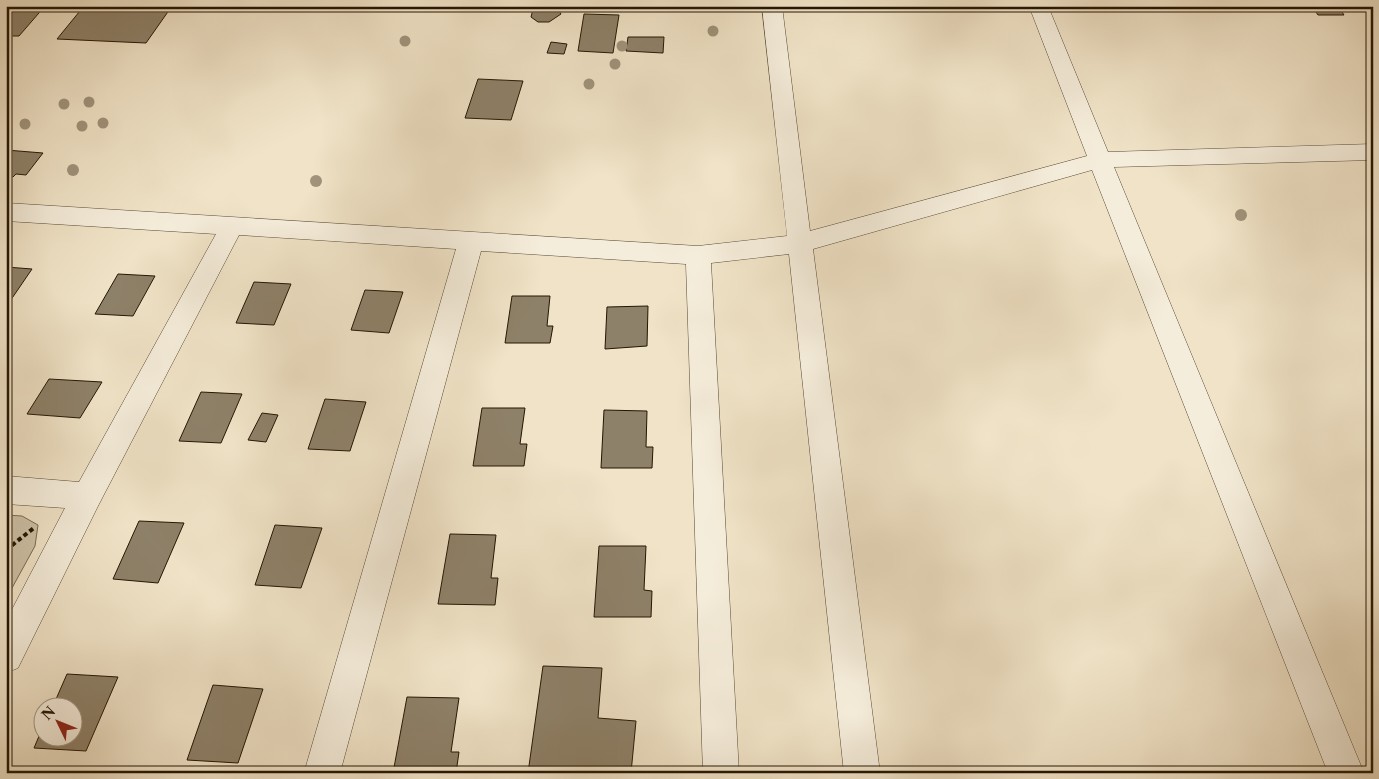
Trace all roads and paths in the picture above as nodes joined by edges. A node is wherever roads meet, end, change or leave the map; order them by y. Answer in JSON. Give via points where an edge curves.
{"nodes":[{"id":1,"x":772,"y":6,"type":"edge"},
{"id":2,"x":1038,"y":6,"type":"edge"},
{"id":3,"x":1373,"y":152,"type":"edge"},
{"id":4,"x":1100,"y":160,"type":"junction"},
{"id":5,"x":6,"y":212,"type":"edge"},
{"id":6,"x":232,"y":226,"type":"junction"},
{"id":7,"x":471,"y":241,"type":"junction"},
{"id":8,"x":798,"y":244,"type":"junction"},
{"id":9,"x":698,"y":255,"type":"junction"},
{"id":10,"x":6,"y":490,"type":"edge"},
{"id":11,"x":87,"y":496,"type":"junction"},
{"id":12,"x":38,"y":525,"type":"dead end"},
{"id":13,"x":6,"y":550,"type":"edge"},
{"id":14,"x":6,"y":656,"type":"edge"},
{"id":15,"x":322,"y":773,"type":"edge"},
{"id":16,"x":721,"y":773,"type":"edge"},
{"id":17,"x":862,"y":773,"type":"edge"},
{"id":18,"x":1346,"y":773,"type":"edge"}],
"edges":[{"from":1,"to":8,"type":"street"},
{"from":2,"to":4,"type":"street"},
{"from":3,"to":4,"type":"street"},
{"from":4,"to":8,"type":"street"},
{"from":4,"to":18,"type":"street"},
{"from":5,"to":6,"type":"street"},
{"from":6,"to":7,"type":"street"},
{"from":6,"to":11,"type":"street"},
{"from":7,"to":9,"type":"street"},
{"from":7,"to":15,"type":"street"},
{"from":8,"to":9,"type":"street"},
{"from":8,"to":17,"type":"street"},
{"from":9,"to":16,"type":"street"},
{"from":10,"to":11,"type":"street"},
{"from":11,"to":14,"type":"street"},
{"from":12,"to":13,"type":"path"}]}
